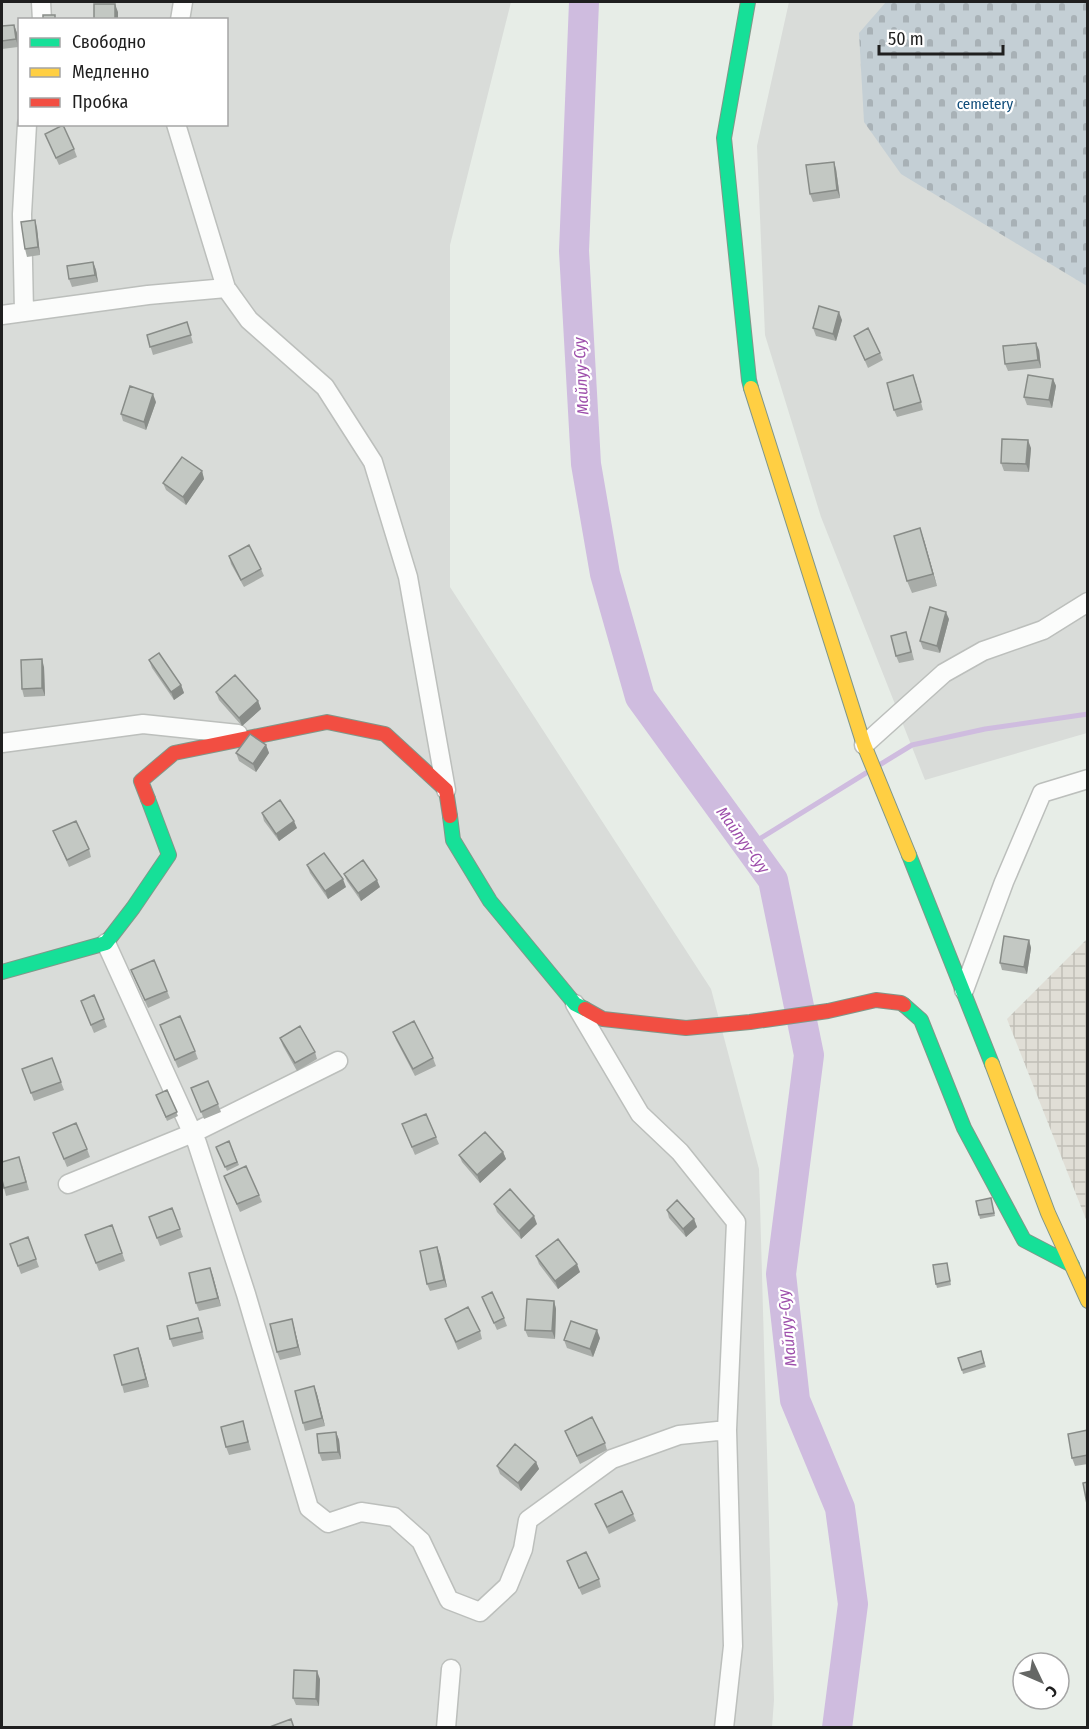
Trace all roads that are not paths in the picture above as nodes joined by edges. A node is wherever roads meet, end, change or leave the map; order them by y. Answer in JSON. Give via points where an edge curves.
{"nodes":[{"id":1,"x":41,"y":2,"type":"edge"},
{"id":2,"x":183,"y":2,"type":"edge"},
{"id":3,"x":748,"y":2,"type":"edge"},
{"id":4,"x":42,"y":18,"type":"edge"},
{"id":5,"x":180,"y":18,"type":"edge"},
{"id":6,"x":27,"y":126,"type":"edge"},
{"id":7,"x":177,"y":126,"type":"edge"},
{"id":8,"x":226,"y":288,"type":"junction"},
{"id":9,"x":24,"y":312,"type":"junction"},
{"id":10,"x":2,"y":315,"type":"edge"},
{"id":11,"x":1088,"y":602,"type":"edge"},
{"id":12,"x":255,"y":736,"type":"junction"},
{"id":13,"x":2,"y":743,"type":"edge"},
{"id":14,"x":867,"y":751,"type":"junction"},
{"id":15,"x":1088,"y":779,"type":"edge"},
{"id":16,"x":446,"y":790,"type":"junction"},
{"id":17,"x":106,"y":943,"type":"junction"},
{"id":18,"x":2,"y":972,"type":"edge"},
{"id":19,"x":964,"y":990,"type":"junction"},
{"id":20,"x":574,"y":1004,"type":"junction"},
{"id":21,"x":338,"y":1061,"type":"dead end"},
{"id":22,"x":193,"y":1132,"type":"junction"},
{"id":23,"x":68,"y":1184,"type":"dead end"},
{"id":24,"x":1072,"y":1265,"type":"junction"},
{"id":25,"x":1088,"y":1301,"type":"edge"},
{"id":26,"x":727,"y":1430,"type":"junction"},
{"id":27,"x":451,"y":1669,"type":"dead end"},
{"id":28,"x":446,"y":1728,"type":"edge"},
{"id":29,"x":723,"y":1728,"type":"edge"}],
"edges":[{"from":1,"to":4,"type":"street"},
{"from":2,"to":5,"type":"street"},
{"from":3,"to":14,"type":"street","via":[[724,138],[749,380]]},
{"from":6,"to":9,"type":"street","via":[[22,214]]},
{"from":7,"to":8,"type":"street"},
{"from":8,"to":9,"type":"street"},
{"from":8,"to":16,"type":"street","via":[[249,320],[325,387],[374,462],[408,577]]},
{"from":9,"to":10,"type":"street"},
{"from":11,"to":14,"type":"street","via":[[1043,630],[983,651],[944,673]]},
{"from":12,"to":13,"type":"street","via":[[143,724]]},
{"from":12,"to":16,"type":"street","via":[[327,722],[385,734]]},
{"from":12,"to":17,"type":"street","via":[[174,753],[141,781],[170,855]]},
{"from":14,"to":19,"type":"street"},
{"from":15,"to":19,"type":"street","via":[[1041,793]]},
{"from":16,"to":20,"type":"street","via":[[453,840],[490,900]]},
{"from":17,"to":18,"type":"street"},
{"from":17,"to":22,"type":"street"},
{"from":19,"to":24,"type":"street","via":[[1048,1213]]},
{"from":20,"to":24,"type":"street","via":[[603,1019],[686,1028],[828,1011],[876,1000],[901,1003],[921,1020],[964,1128],[1023,1240]]},
{"from":20,"to":26,"type":"street","via":[[640,1114],[680,1152],[736,1222]]},
{"from":21,"to":22,"type":"street"},
{"from":22,"to":23,"type":"street"},
{"from":22,"to":26,"type":"street","via":[[309,1508],[328,1523],[361,1512],[394,1517],[421,1541],[449,1600],[480,1612],[508,1586],[523,1549],[528,1520],[612,1460],[679,1435]]},
{"from":24,"to":25,"type":"street"},
{"from":26,"to":29,"type":"street","via":[[733,1646]]},
{"from":27,"to":28,"type":"street"}]}
